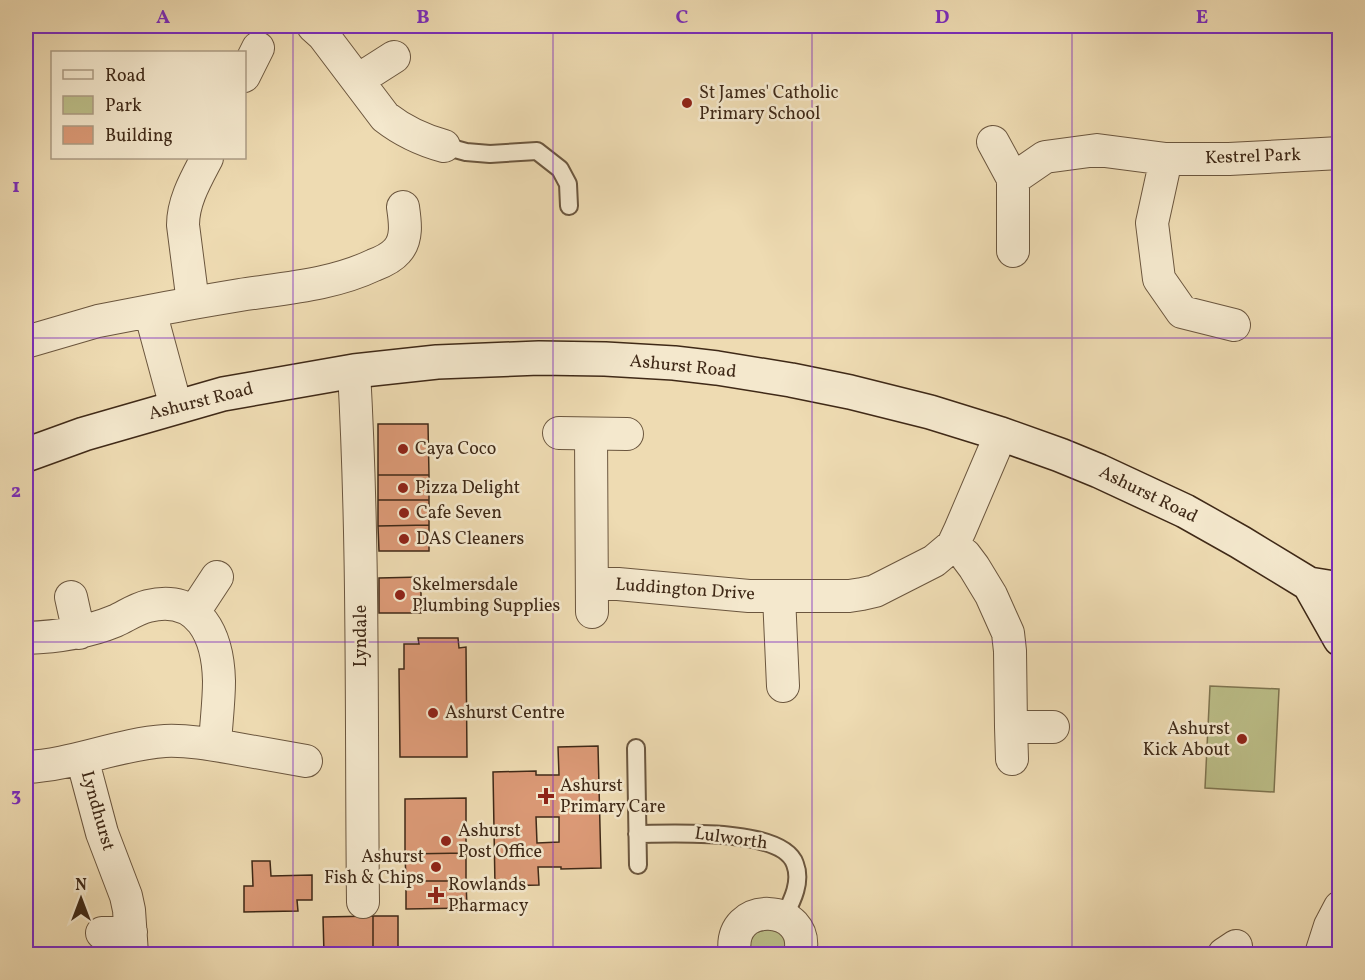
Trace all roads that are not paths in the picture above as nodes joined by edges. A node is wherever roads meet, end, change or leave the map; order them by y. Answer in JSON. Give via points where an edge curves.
{"nodes":[{"id":1,"x":313,"y":26,"type":"edge"},
{"id":2,"x":258,"y":48,"type":"dead end"},
{"id":3,"x":394,"y":57,"type":"dead end"},
{"id":4,"x":246,"y":72,"type":"edge"},
{"id":5,"x":358,"y":80,"type":"junction"},
{"id":6,"x":993,"y":142,"type":"dead end"},
{"id":7,"x":444,"y":146,"type":"joint"},
{"id":8,"x":1340,"y":153,"type":"edge"},
{"id":9,"x":207,"y":159,"type":"edge"},
{"id":10,"x":1166,"y":159,"type":"junction"},
{"id":11,"x":1012,"y":179,"type":"junction"},
{"id":12,"x":569,"y":206,"type":"dead end"},
{"id":13,"x":403,"y":207,"type":"dead end"},
{"id":14,"x":1013,"y":251,"type":"dead end"},
{"id":15,"x":193,"y":303,"type":"junction"},
{"id":16,"x":150,"y":311,"type":"junction"},
{"id":17,"x":1234,"y":325,"type":"dead end"},
{"id":18,"x":26,"y":342,"type":"edge"},
{"id":19,"x":354,"y":371,"type":"junction"},
{"id":20,"x":176,"y":407,"type":"junction"},
{"id":21,"x":559,"y":433,"type":"dead end"},
{"id":22,"x":591,"y":434,"type":"junction"},
{"id":23,"x":627,"y":434,"type":"dead end"},
{"id":24,"x":1001,"y":434,"type":"junction"},
{"id":25,"x":26,"y":455,"type":"edge"},
{"id":26,"x":953,"y":545,"type":"junction"},
{"id":27,"x":217,"y":577,"type":"dead end"},
{"id":28,"x":1311,"y":580,"type":"edge"},
{"id":29,"x":779,"y":596,"type":"junction"},
{"id":30,"x":71,"y":597,"type":"dead end"},
{"id":31,"x":194,"y":612,"type":"junction"},
{"id":32,"x":79,"y":633,"type":"junction"},
{"id":33,"x":26,"y":638,"type":"edge"},
{"id":34,"x":1340,"y":639,"type":"edge"},
{"id":35,"x":783,"y":686,"type":"dead end"},
{"id":36,"x":1011,"y":727,"type":"junction"},
{"id":37,"x":1053,"y":727,"type":"dead end"},
{"id":38,"x":215,"y":745,"type":"junction"},
{"id":39,"x":636,"y":748,"type":"dead end"},
{"id":40,"x":82,"y":758,"type":"junction"},
{"id":41,"x":1012,"y":759,"type":"dead end"},
{"id":42,"x":306,"y":761,"type":"dead end"},
{"id":43,"x":26,"y":768,"type":"edge"},
{"id":44,"x":638,"y":834,"type":"junction"},
{"id":45,"x":638,"y":865,"type":"dead end"},
{"id":46,"x":363,"y":902,"type":"dead end"},
{"id":47,"x":1338,"y":910,"type":"edge"},
{"id":48,"x":784,"y":917,"type":"junction"},
{"id":49,"x":122,"y":940,"type":"edge"},
{"id":50,"x":735,"y":954,"type":"edge"},
{"id":51,"x":800,"y":954,"type":"edge"},
{"id":52,"x":1321,"y":954,"type":"edge"}],
"edges":[{"from":1,"to":5,"type":"street"},
{"from":2,"to":4,"type":"street"},
{"from":3,"to":5,"type":"street"},
{"from":5,"to":7,"type":"street","via":[[385,117],[398,127]]},
{"from":6,"to":11,"type":"street"},
{"from":7,"to":12,"type":"lane","via":[[490,154],[537,151],[560,169],[568,184]]},
{"from":8,"to":10,"type":"street","name":"Kestrel Park"},
{"from":9,"to":15,"type":"street","via":[[183,215]]},
{"from":10,"to":11,"type":"street","name":"Kestrel Park","via":[[1097,150],[1045,157]]},
{"from":10,"to":17,"type":"street","via":[[1152,223],[1159,279],[1182,312]]},
{"from":11,"to":14,"type":"street"},
{"from":13,"to":15,"type":"street","via":[[402,244],[389,258],[360,272],[341,279]]},
{"from":15,"to":16,"type":"street"},
{"from":16,"to":18,"type":"street"},
{"from":16,"to":20,"type":"street"},
{"from":19,"to":20,"type":"street","name":"Ashurst Road","via":[[223,394]]},
{"from":19,"to":24,"type":"street","name":"Ashurst Road","via":[[489,359],[674,363],[850,392]]},
{"from":19,"to":46,"type":"street","name":"Lyndale"},
{"from":20,"to":25,"type":"street","name":"Ashurst Road"},
{"from":21,"to":22,"type":"street"},
{"from":22,"to":23,"type":"street"},
{"from":22,"to":29,"type":"street","name":"Luddington Drive","via":[[592,598],[618,584]]},
{"from":24,"to":26,"type":"street","name":"Luddington Drive"},
{"from":24,"to":28,"type":"street","name":"Ashurst Road","via":[[1099,471],[1185,511]]},
{"from":26,"to":29,"type":"street","name":"Luddington Drive","via":[[934,561],[875,591],[849,596]]},
{"from":26,"to":36,"type":"street","via":[[975,567],[1008,633]]},
{"from":27,"to":31,"type":"street"},
{"from":28,"to":34,"type":"street","name":"Ashurst Road"},
{"from":29,"to":35,"type":"street","name":"Luddington Drive"},
{"from":30,"to":32,"type":"street"},
{"from":31,"to":32,"type":"street","via":[[177,605],[158,604]]},
{"from":31,"to":38,"type":"street","via":[[210,633],[217,656]]},
{"from":32,"to":33,"type":"street"},
{"from":36,"to":37,"type":"street"},
{"from":36,"to":41,"type":"street"},
{"from":38,"to":40,"type":"street","name":"Lyndhurst","via":[[165,741]]},
{"from":38,"to":42,"type":"street","name":"Lyndhurst"},
{"from":39,"to":44,"type":"lane"},
{"from":40,"to":43,"type":"street","name":"Lyndhurst"},
{"from":40,"to":49,"type":"street","name":"Lyndhurst","via":[[102,833],[126,896]]},
{"from":44,"to":45,"type":"lane"},
{"from":44,"to":48,"type":"lane","name":"Lulworth","via":[[716,834],[782,848],[796,865],[798,878]]},
{"from":47,"to":52,"type":"street"},
{"from":48,"to":50,"type":"street","via":[[762,913],[751,917],[736,935]]},
{"from":48,"to":51,"type":"street","via":[[798,931]]}]}
